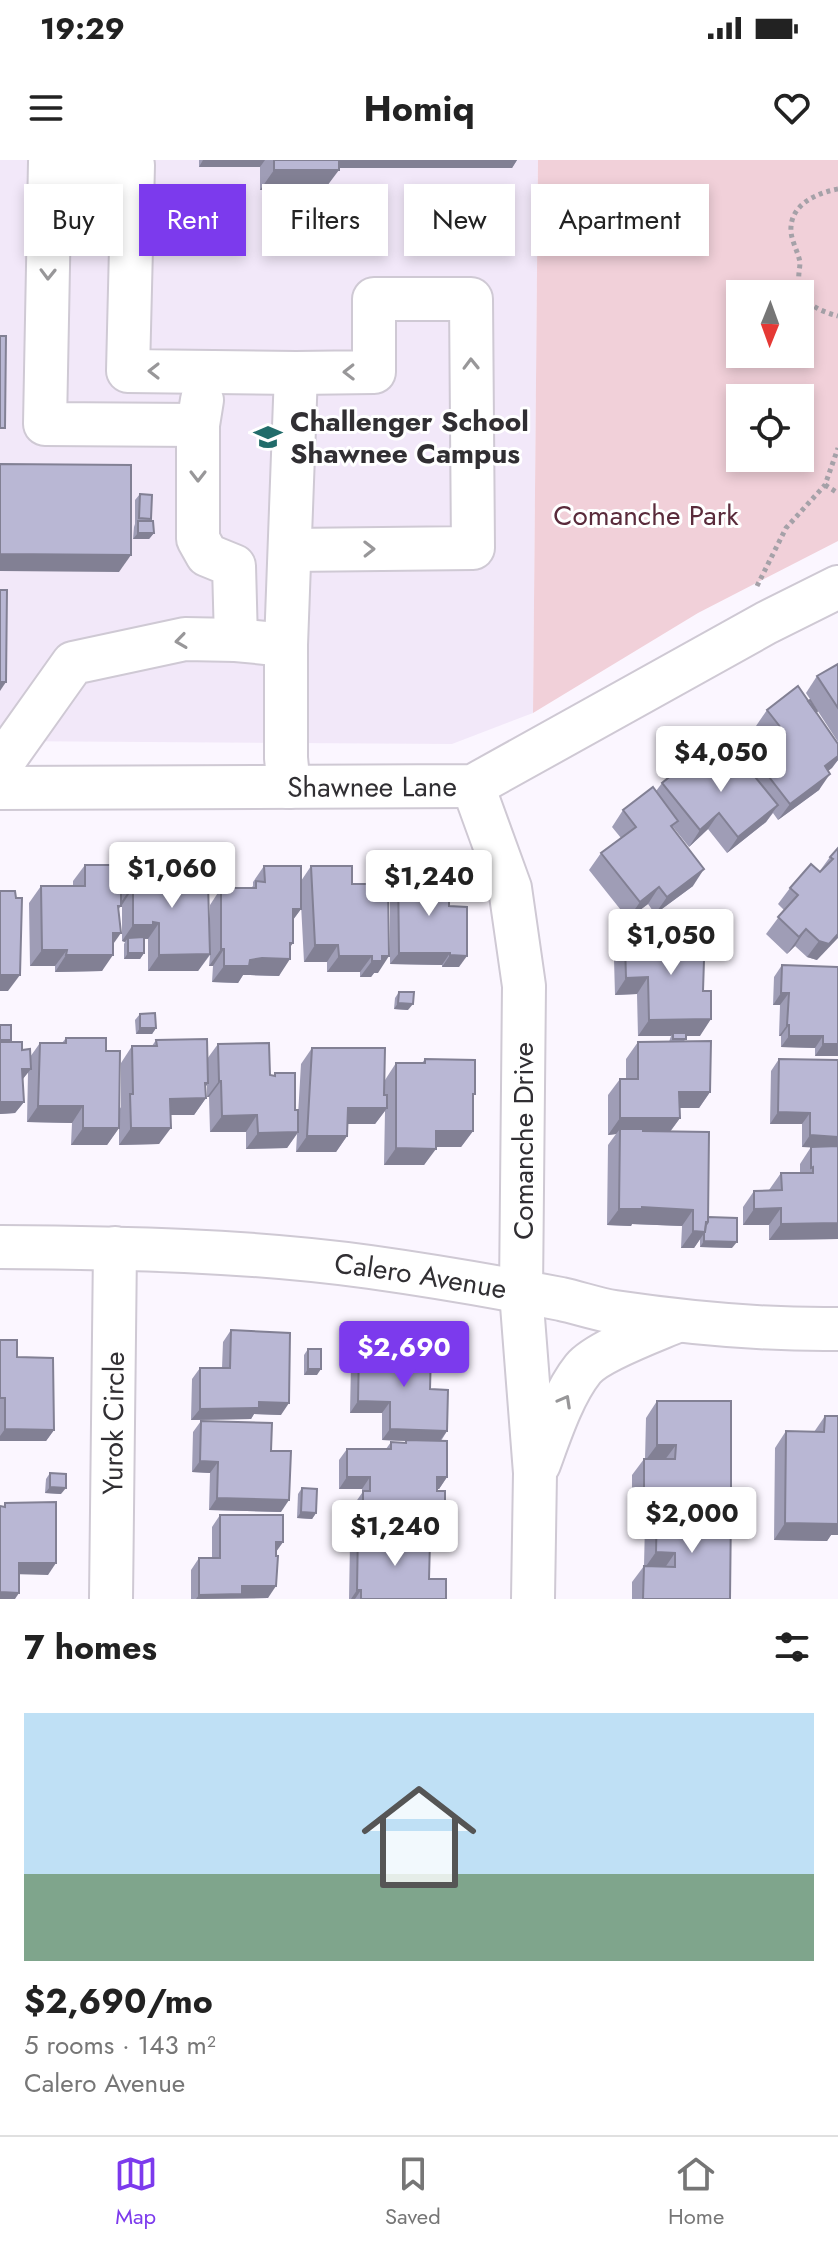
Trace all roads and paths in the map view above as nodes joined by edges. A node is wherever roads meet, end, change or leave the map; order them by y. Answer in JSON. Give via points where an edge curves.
{"nodes":[{"id":1,"x":838,"y":189,"type":"edge"},
{"id":2,"x":838,"y":316,"type":"edge"},
{"id":3,"x":207,"y":371,"type":"junction"},
{"id":4,"x":296,"y":373,"type":"junction"},
{"id":5,"x":198,"y":425,"type":"junction"},
{"id":6,"x":838,"y":448,"type":"edge"},
{"id":7,"x":825,"y":485,"type":"junction"},
{"id":8,"x":838,"y":493,"type":"edge"},
{"id":9,"x":291,"y":550,"type":"junction"},
{"id":10,"x":838,"y":587,"type":"edge"},
{"id":11,"x":754,"y":590,"type":"dead end"},
{"id":12,"x":236,"y":640,"type":"junction"},
{"id":13,"x":286,"y":645,"type":"junction"},
{"id":14,"x":0,"y":773,"type":"edge"},
{"id":15,"x":473,"y":786,"type":"junction"},
{"id":16,"x":289,"y":787,"type":"junction"},
{"id":17,"x":0,"y":788,"type":"edge"},
{"id":18,"x":0,"y":1247,"type":"edge"},
{"id":19,"x":115,"y":1248,"type":"junction"},
{"id":20,"x":521,"y":1292,"type":"junction"},
{"id":21,"x":677,"y":1321,"type":"junction"},
{"id":22,"x":838,"y":1329,"type":"edge"},
{"id":23,"x":535,"y":1473,"type":"junction"},
{"id":24,"x":111,"y":1599,"type":"edge"},
{"id":25,"x":533,"y":1599,"type":"edge"}],
"edges":[{"from":1,"to":2,"type":"path","via":[[803,203],[791,227],[803,297]]},
{"from":3,"to":4,"type":"street"},
{"from":3,"to":5,"type":"street"},
{"from":3,"to":5,"type":"street","one_way":true,"via":[[128,371],[133,165],[50,162],[45,424]]},
{"from":4,"to":9,"type":"street"},
{"from":9,"to":4,"type":"street","one_way":true,"via":[[473,548],[471,299],[374,299],[374,372]]},
{"from":5,"to":12,"type":"street","one_way":true,"via":[[198,539],[207,555],[234,566]]},
{"from":6,"to":7,"type":"path"},
{"from":7,"to":8,"type":"path"},
{"from":7,"to":11,"type":"path","via":[[786,528]]},
{"from":9,"to":13,"type":"street"},
{"from":10,"to":15,"type":"street","name":"Shawnee Lane"},
{"from":12,"to":13,"type":"street"},
{"from":12,"to":14,"type":"street","one_way":true,"via":[[185,639],[73,663]]},
{"from":13,"to":16,"type":"street"},
{"from":15,"to":16,"type":"street","name":"Shawnee Lane"},
{"from":15,"to":20,"type":"street","name":"Comanche Drive","via":[[510,888],[524,986]]},
{"from":16,"to":17,"type":"street","name":"Shawnee Lane"},
{"from":18,"to":19,"type":"street","name":"Calero Avenue"},
{"from":19,"to":20,"type":"street","name":"Calero Avenue","via":[[292,1257]]},
{"from":19,"to":24,"type":"street","name":"Yurok Circle"},
{"from":20,"to":21,"type":"street","name":"Calero Avenue"},
{"from":20,"to":23,"type":"street","name":"Comanche Drive"},
{"from":21,"to":22,"type":"street","name":"Calero Avenue"},
{"from":23,"to":21,"type":"street","one_way":true,"via":[[559,1410],[584,1367]]},
{"from":23,"to":25,"type":"street","name":"Comanche Drive"}]}
